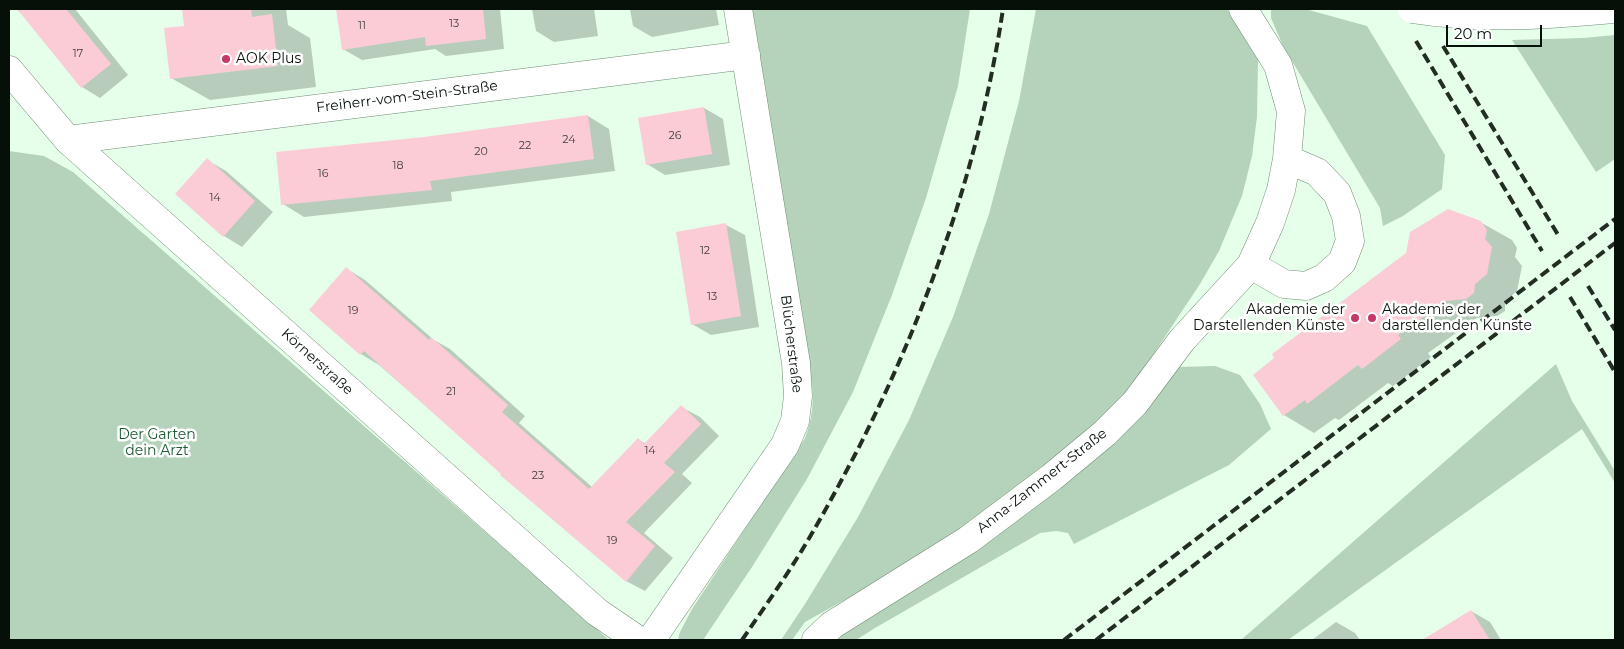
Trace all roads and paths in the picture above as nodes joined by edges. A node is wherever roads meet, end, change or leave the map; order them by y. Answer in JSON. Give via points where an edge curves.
{"nodes":[{"id":1,"x":738,"y":9,"type":"edge"},
{"id":2,"x":1242,"y":9,"type":"edge"},
{"id":3,"x":1412,"y":9,"type":"edge"},
{"id":4,"x":1615,"y":9,"type":"edge"},
{"id":5,"x":746,"y":55,"type":"junction"},
{"id":6,"x":9,"y":70,"type":"edge"},
{"id":7,"x":68,"y":140,"type":"junction"},
{"id":8,"x":1287,"y":159,"type":"junction"},
{"id":9,"x":1251,"y":265,"type":"junction"},
{"id":10,"x":638,"y":640,"type":"edge"},
{"id":11,"x":651,"y":640,"type":"edge"},
{"id":12,"x":816,"y":640,"type":"edge"}],
"edges":[{"from":1,"to":5,"type":"street","name":"Blücherstraße"},
{"from":2,"to":8,"type":"street","name":"Anna-Zammert-Straße","via":[[1278,65],[1291,111]]},
{"from":3,"to":4,"type":"street","bridge":true,"via":[[1510,16]]},
{"from":5,"to":7,"type":"street","name":"Freiherr-vom-Stein-Straße"},
{"from":5,"to":11,"type":"street","name":"Blücherstraße","via":[[796,363],[798,396],[795,421],[785,445]]},
{"from":6,"to":7,"type":"street","name":"Körnerstraße"},
{"from":7,"to":10,"type":"street","name":"Körnerstraße","via":[[597,612]]},
{"from":8,"to":9,"type":"street","name":"Anna-Zammert-Straße","via":[[1270,223]]},
{"from":8,"to":9,"type":"street","via":[[1317,172],[1337,193],[1346,216],[1350,241],[1342,262],[1324,278],[1306,286],[1284,284]]},
{"from":9,"to":12,"type":"street","name":"Anna-Zammert-Straße","via":[[1182,340],[1135,403],[1105,433],[968,540],[832,625]]}]}
